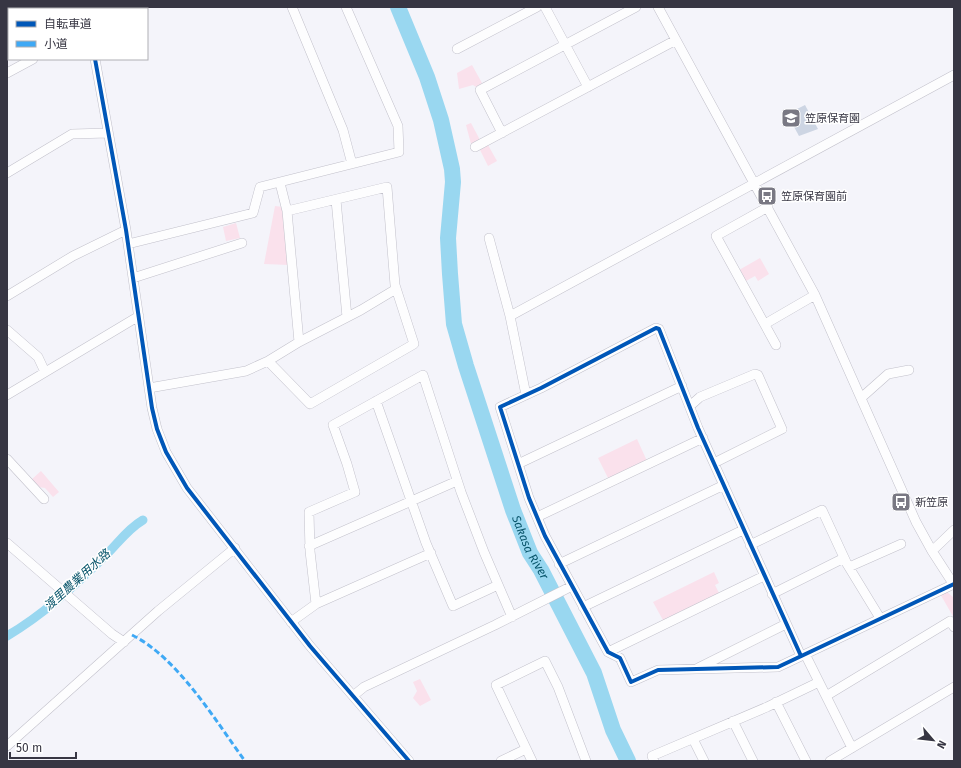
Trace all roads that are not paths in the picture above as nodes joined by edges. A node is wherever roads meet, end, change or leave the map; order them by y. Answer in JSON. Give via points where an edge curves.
{"nodes":[{"id":1,"x":292,"y":7,"type":"edge"},
{"id":2,"x":346,"y":7,"type":"edge"},
{"id":3,"x":537,"y":7,"type":"edge"},
{"id":4,"x":544,"y":7,"type":"edge"},
{"id":5,"x":636,"y":7,"type":"edge"},
{"id":6,"x":658,"y":7,"type":"edge"},
{"id":7,"x":676,"y":40,"type":"junction"},
{"id":8,"x":565,"y":45,"type":"junction"},
{"id":9,"x":457,"y":49,"type":"dead end"},
{"id":10,"x":31,"y":60,"type":"edge"},
{"id":11,"x":95,"y":60,"type":"edge"},
{"id":12,"x":7,"y":73,"type":"edge"},
{"id":13,"x":954,"y":75,"type":"edge"},
{"id":14,"x":588,"y":87,"type":"junction"},
{"id":15,"x":108,"y":133,"type":"junction"},
{"id":16,"x":502,"y":133,"type":"junction"},
{"id":17,"x":475,"y":147,"type":"dead end"},
{"id":18,"x":352,"y":164,"type":"junction"},
{"id":19,"x":7,"y":173,"type":"edge"},
{"id":20,"x":754,"y":182,"type":"junction"},
{"id":21,"x":280,"y":184,"type":"junction"},
{"id":22,"x":336,"y":200,"type":"junction"},
{"id":23,"x":768,"y":207,"type":"junction"},
{"id":24,"x":287,"y":211,"type":"junction"},
{"id":25,"x":126,"y":230,"type":"junction"},
{"id":26,"x":489,"y":238,"type":"dead end"},
{"id":27,"x":242,"y":243,"type":"dead end"},
{"id":28,"x":128,"y":244,"type":"junction"},
{"id":29,"x":134,"y":278,"type":"junction"},
{"id":30,"x":396,"y":289,"type":"junction"},
{"id":31,"x":815,"y":295,"type":"junction"},
{"id":32,"x":7,"y":296,"type":"edge"},
{"id":33,"x":139,"y":316,"type":"junction"},
{"id":34,"x":510,"y":316,"type":"junction"},
{"id":35,"x":347,"y":317,"type":"junction"},
{"id":36,"x":765,"y":324,"type":"junction"},
{"id":37,"x":7,"y":330,"type":"edge"},
{"id":38,"x":299,"y":342,"type":"junction"},
{"id":39,"x":776,"y":345,"type":"dead end"},
{"id":40,"x":268,"y":361,"type":"junction"},
{"id":41,"x":909,"y":370,"type":"dead end"},
{"id":42,"x":45,"y":372,"type":"junction"},
{"id":43,"x":682,"y":386,"type":"junction"},
{"id":44,"x":149,"y":388,"type":"junction"},
{"id":45,"x":7,"y":394,"type":"edge"},
{"id":46,"x":526,"y":395,"type":"junction"},
{"id":47,"x":861,"y":398,"type":"junction"},
{"id":48,"x":376,"y":401,"type":"junction"},
{"id":49,"x":690,"y":406,"type":"junction"},
{"id":50,"x":703,"y":438,"type":"junction"},
{"id":51,"x":7,"y":459,"type":"edge"},
{"id":52,"x":714,"y":463,"type":"junction"},
{"id":53,"x":518,"y":464,"type":"junction"},
{"id":54,"x":457,"y":481,"type":"junction"},
{"id":55,"x":724,"y":485,"type":"junction"},
{"id":56,"x":44,"y":499,"type":"dead end"},
{"id":57,"x":411,"y":501,"type":"junction"},
{"id":58,"x":537,"y":517,"type":"junction"},
{"id":59,"x":743,"y":530,"type":"junction"},
{"id":60,"x":954,"y":530,"type":"edge"},
{"id":61,"x":7,"y":543,"type":"edge"},
{"id":62,"x":901,"y":544,"type":"dead end"},
{"id":63,"x":750,"y":545,"type":"junction"},
{"id":64,"x":309,"y":546,"type":"junction"},
{"id":65,"x":235,"y":548,"type":"junction"},
{"id":66,"x":932,"y":551,"type":"junction"},
{"id":67,"x":430,"y":553,"type":"junction"},
{"id":68,"x":844,"y":558,"type":"junction"},
{"id":69,"x":559,"y":564,"type":"junction"},
{"id":70,"x":849,"y":567,"type":"junction"},
{"id":71,"x":764,"y":576,"type":"junction"},
{"id":72,"x":954,"y":584,"type":"edge"},
{"id":73,"x":498,"y":585,"type":"junction"},
{"id":74,"x":568,"y":588,"type":"junction"},
{"id":75,"x":772,"y":594,"type":"junction"},
{"id":76,"x":316,"y":604,"type":"junction"},
{"id":77,"x":583,"y":607,"type":"junction"},
{"id":78,"x":512,"y":617,"type":"junction"},
{"id":79,"x":880,"y":618,"type":"junction"},
{"id":80,"x":291,"y":622,"type":"junction"},
{"id":81,"x":786,"y":624,"type":"junction"},
{"id":82,"x":954,"y":627,"type":"edge"},
{"id":83,"x":124,"y":642,"type":"junction"},
{"id":84,"x":608,"y":652,"type":"junction"},
{"id":85,"x":803,"y":655,"type":"junction"},
{"id":86,"x":694,"y":669,"type":"junction"},
{"id":87,"x":819,"y":682,"type":"junction"},
{"id":88,"x":954,"y":687,"type":"edge"},
{"id":89,"x":353,"y":696,"type":"junction"},
{"id":90,"x":826,"y":696,"type":"junction"},
{"id":91,"x":776,"y":702,"type":"junction"},
{"id":92,"x":734,"y":721,"type":"junction"},
{"id":93,"x":693,"y":738,"type":"junction"},
{"id":94,"x":7,"y":746,"type":"edge"},
{"id":95,"x":852,"y":748,"type":"junction"},
{"id":96,"x":526,"y":749,"type":"junction"},
{"id":97,"x":409,"y":761,"type":"edge"},
{"id":98,"x":501,"y":761,"type":"edge"},
{"id":99,"x":532,"y":761,"type":"edge"},
{"id":100,"x":586,"y":761,"type":"edge"},
{"id":101,"x":654,"y":761,"type":"edge"},
{"id":102,"x":704,"y":761,"type":"edge"},
{"id":103,"x":753,"y":761,"type":"edge"},
{"id":104,"x":806,"y":761,"type":"edge"},
{"id":105,"x":830,"y":761,"type":"edge"}],
"edges":[{"from":1,"to":18,"type":"street","via":[[343,130]]},
{"from":2,"to":18,"type":"street","via":[[398,126],[399,152]]},
{"from":3,"to":9,"type":"street"},
{"from":4,"to":8,"type":"street"},
{"from":5,"to":8,"type":"street"},
{"from":6,"to":7,"type":"street"},
{"from":7,"to":14,"type":"street"},
{"from":7,"to":20,"type":"street"},
{"from":8,"to":14,"type":"street"},
{"from":8,"to":16,"type":"street","via":[[480,90]]},
{"from":10,"to":12,"type":"street"},
{"from":11,"to":15,"type":"street"},
{"from":13,"to":20,"type":"street"},
{"from":14,"to":16,"type":"street"},
{"from":15,"to":19,"type":"street","via":[[72,134]]},
{"from":15,"to":25,"type":"street"},
{"from":16,"to":17,"type":"street"},
{"from":18,"to":21,"type":"street"},
{"from":20,"to":23,"type":"street"},
{"from":20,"to":34,"type":"street"},
{"from":21,"to":24,"type":"street"},
{"from":21,"to":28,"type":"street","via":[[260,187],[253,213]]},
{"from":22,"to":24,"type":"street"},
{"from":22,"to":30,"type":"street","via":[[387,188]]},
{"from":22,"to":35,"type":"street"},
{"from":23,"to":31,"type":"street"},
{"from":23,"to":36,"type":"street","via":[[716,236]]},
{"from":24,"to":38,"type":"street"},
{"from":25,"to":28,"type":"street"},
{"from":25,"to":32,"type":"street","via":[[74,256]]},
{"from":26,"to":34,"type":"street"},
{"from":27,"to":29,"type":"street"},
{"from":28,"to":29,"type":"street"},
{"from":29,"to":33,"type":"street"},
{"from":30,"to":35,"type":"street"},
{"from":30,"to":40,"type":"street","via":[[414,344],[310,404]]},
{"from":31,"to":36,"type":"street"},
{"from":31,"to":47,"type":"street"},
{"from":33,"to":42,"type":"street"},
{"from":33,"to":44,"type":"street"},
{"from":34,"to":46,"type":"street"},
{"from":35,"to":38,"type":"street"},
{"from":36,"to":39,"type":"street"},
{"from":37,"to":42,"type":"street","via":[[38,357]]},
{"from":38,"to":40,"type":"street"},
{"from":40,"to":44,"type":"street","via":[[246,371]]},
{"from":41,"to":47,"type":"street","via":[[888,374]]},
{"from":42,"to":45,"type":"street"},
{"from":43,"to":46,"type":"street","via":[[659,329],[656,328]]},
{"from":43,"to":49,"type":"street"},
{"from":43,"to":53,"type":"street"},
{"from":44,"to":65,"type":"street","via":[[157,429],[176,471]]},
{"from":46,"to":53,"type":"street","via":[[500,407]]},
{"from":47,"to":66,"type":"street","via":[[916,522]]},
{"from":48,"to":54,"type":"street","via":[[423,375]]},
{"from":48,"to":57,"type":"street"},
{"from":48,"to":64,"type":"street","via":[[332,425],[355,492],[309,512]]},
{"from":49,"to":50,"type":"street"},
{"from":49,"to":52,"type":"street","via":[[700,397],[755,374],[758,375],[782,429]]},
{"from":50,"to":52,"type":"street"},
{"from":50,"to":58,"type":"street"},
{"from":51,"to":56,"type":"street"},
{"from":52,"to":55,"type":"street"},
{"from":53,"to":58,"type":"street"},
{"from":54,"to":57,"type":"street"},
{"from":54,"to":73,"type":"street"},
{"from":55,"to":59,"type":"street"},
{"from":55,"to":69,"type":"street"},
{"from":57,"to":64,"type":"street"},
{"from":57,"to":67,"type":"street"},
{"from":58,"to":69,"type":"street"},
{"from":59,"to":63,"type":"street"},
{"from":59,"to":77,"type":"street"},
{"from":60,"to":66,"type":"street"},
{"from":61,"to":83,"type":"street"},
{"from":62,"to":70,"type":"street"},
{"from":63,"to":68,"type":"street","via":[[822,510]]},
{"from":63,"to":71,"type":"street"},
{"from":64,"to":76,"type":"street"},
{"from":65,"to":80,"type":"street"},
{"from":65,"to":83,"type":"street"},
{"from":66,"to":72,"type":"street"},
{"from":67,"to":73,"type":"street","via":[[453,606]]},
{"from":67,"to":76,"type":"street"},
{"from":68,"to":70,"type":"street"},
{"from":68,"to":75,"type":"street"},
{"from":69,"to":74,"type":"street"},
{"from":70,"to":79,"type":"street"},
{"from":71,"to":75,"type":"street"},
{"from":71,"to":84,"type":"street"},
{"from":72,"to":79,"type":"street"},
{"from":73,"to":78,"type":"street"},
{"from":74,"to":77,"type":"street"},
{"from":74,"to":78,"type":"street"},
{"from":75,"to":81,"type":"street"},
{"from":76,"to":80,"type":"street"},
{"from":77,"to":84,"type":"street"},
{"from":78,"to":89,"type":"street","via":[[364,687]]},
{"from":79,"to":85,"type":"street"},
{"from":80,"to":89,"type":"street"},
{"from":81,"to":85,"type":"street"},
{"from":81,"to":86,"type":"street"},
{"from":82,"to":90,"type":"street","via":[[950,621]]},
{"from":83,"to":94,"type":"street"},
{"from":84,"to":86,"type":"street","via":[[620,658],[631,682],[658,670]]},
{"from":85,"to":86,"type":"street","via":[[778,667]]},
{"from":85,"to":87,"type":"street"},
{"from":87,"to":90,"type":"street"},
{"from":87,"to":91,"type":"street"},
{"from":88,"to":95,"type":"street"},
{"from":89,"to":97,"type":"street"},
{"from":90,"to":95,"type":"street"},
{"from":91,"to":92,"type":"street"},
{"from":91,"to":104,"type":"street"},
{"from":92,"to":93,"type":"street"},
{"from":92,"to":103,"type":"street"},
{"from":93,"to":101,"type":"street","via":[[652,756]]},
{"from":93,"to":102,"type":"street"},
{"from":95,"to":105,"type":"street"},
{"from":96,"to":98,"type":"street"},
{"from":96,"to":99,"type":"street"},
{"from":96,"to":100,"type":"street","via":[[496,686],[545,661],[558,687]]}]}
